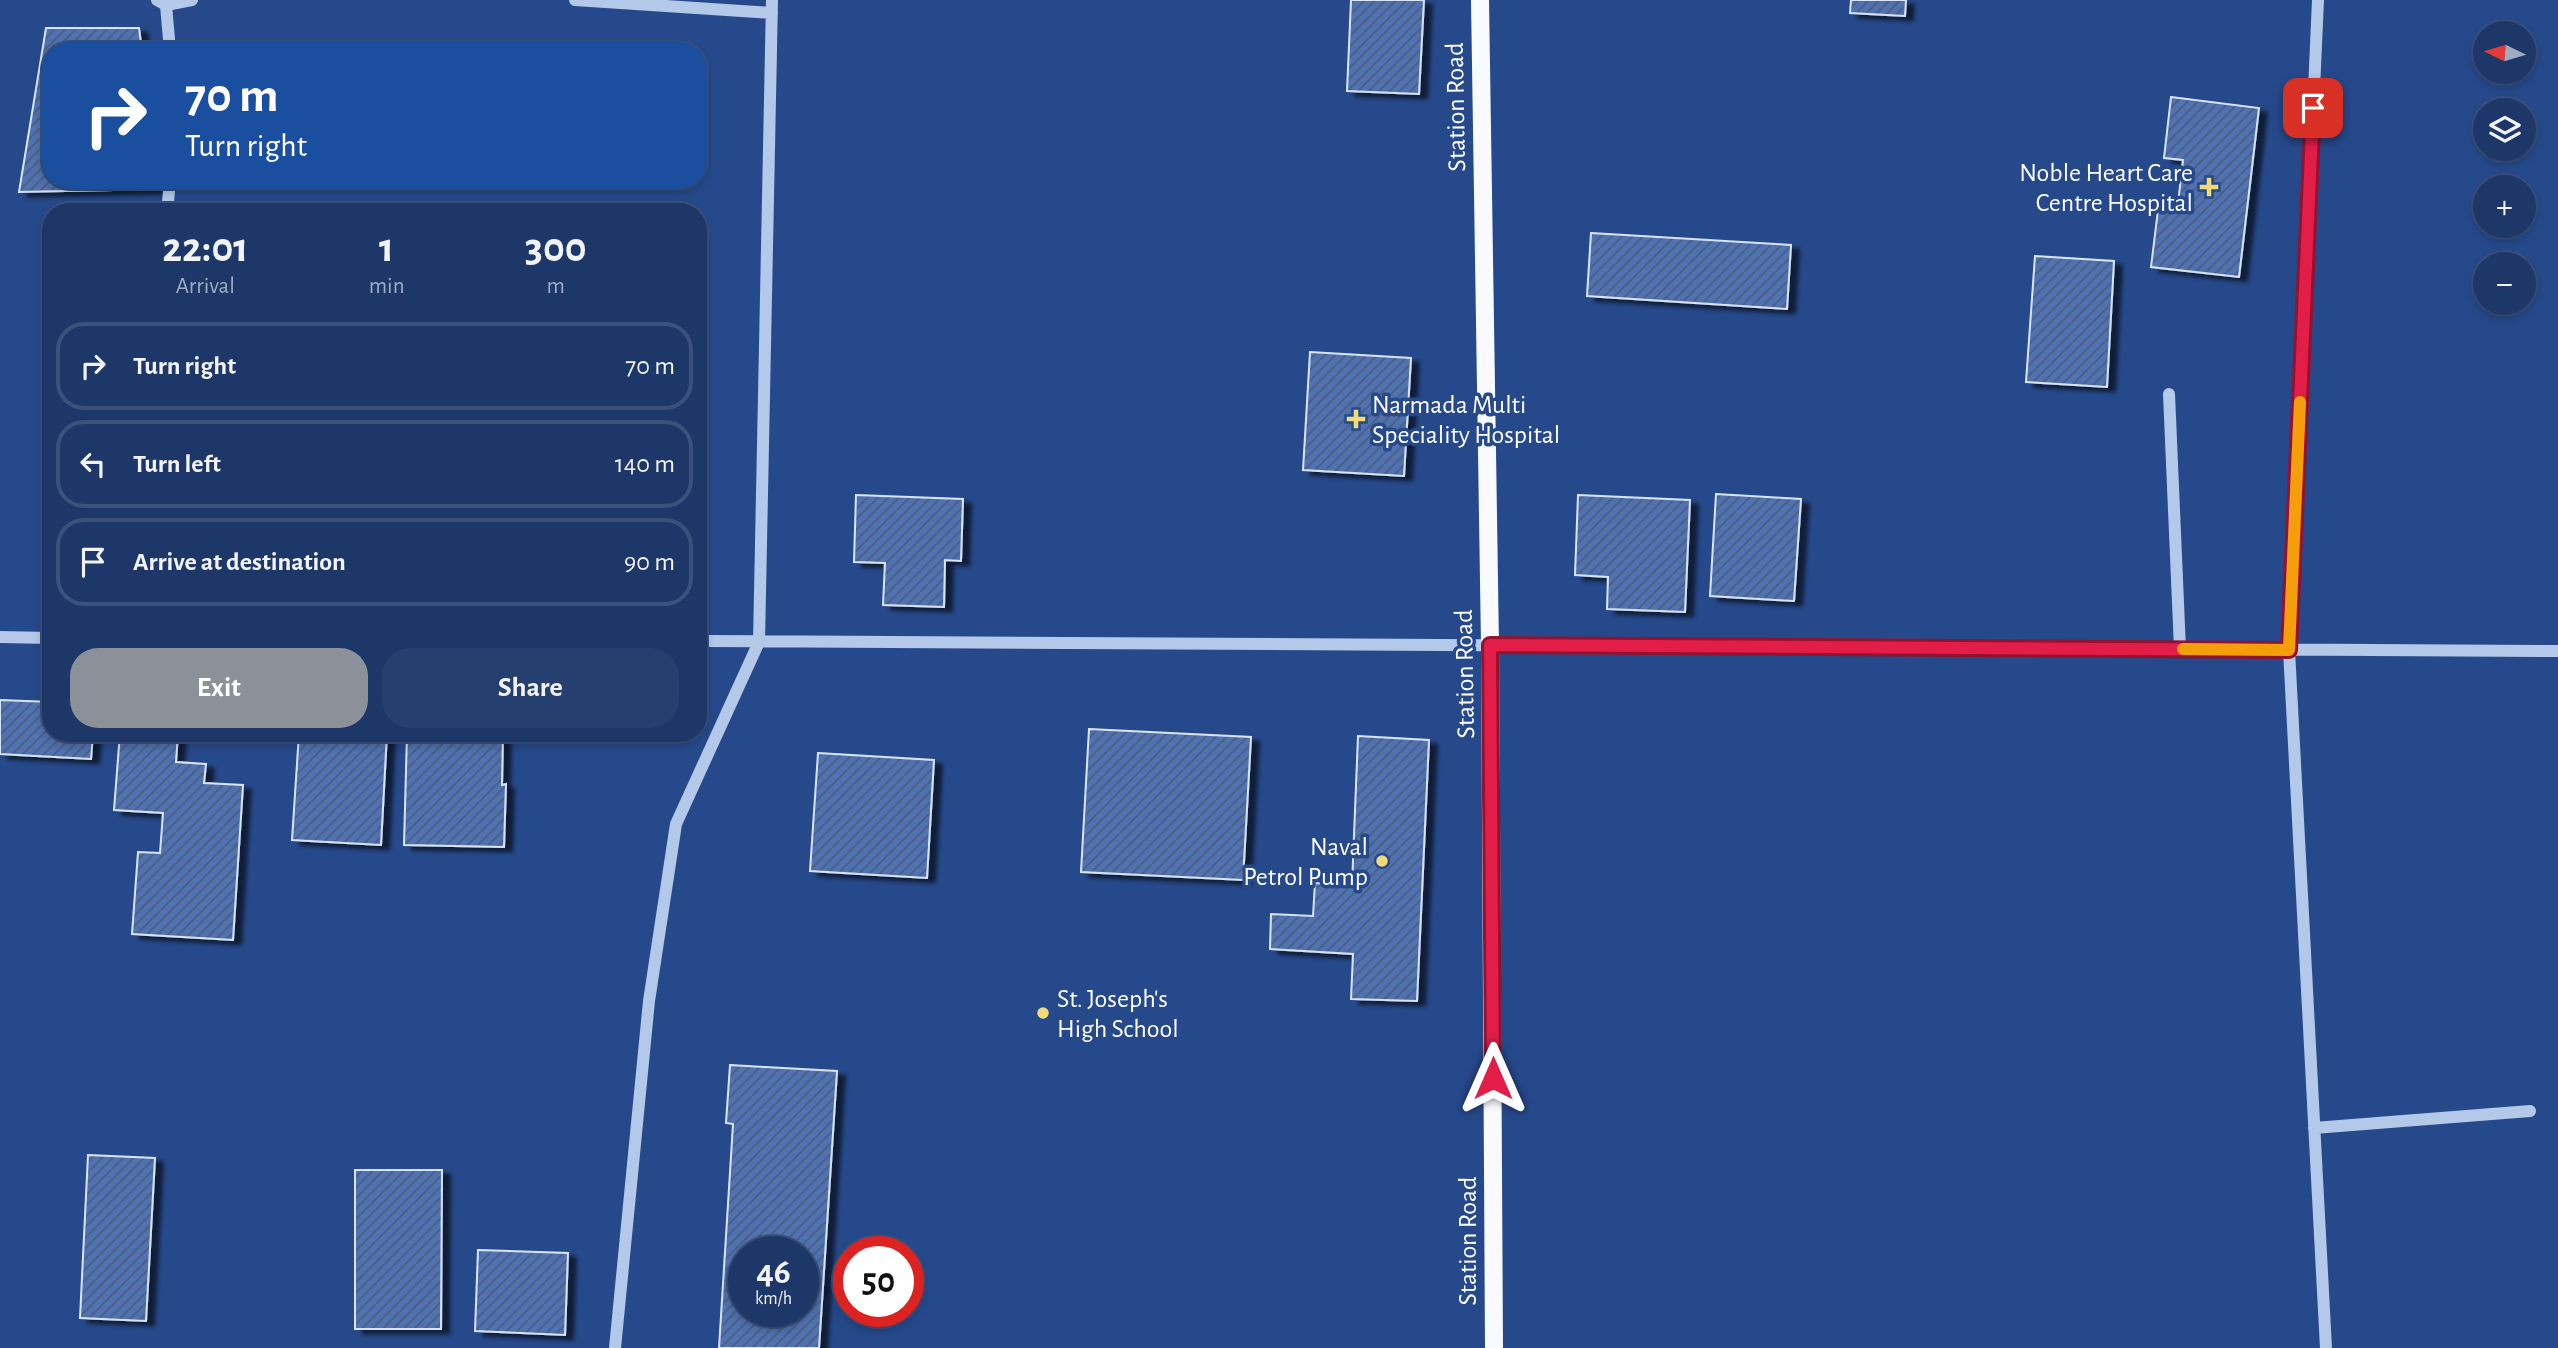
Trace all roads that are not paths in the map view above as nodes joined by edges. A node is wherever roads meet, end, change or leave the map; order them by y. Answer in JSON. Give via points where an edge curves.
{"nodes":[{"id":1,"x":192,"y":0,"type":"edge"},
{"id":2,"x":575,"y":0,"type":"edge"},
{"id":3,"x":1480,"y":0,"type":"edge"},
{"id":4,"x":2318,"y":0,"type":"edge"},
{"id":5,"x":162,"y":3,"type":"edge"},
{"id":6,"x":772,"y":7,"type":"edge"},
{"id":7,"x":168,"y":42,"type":"edge"},
{"id":8,"x":169,"y":189,"type":"edge"},
{"id":9,"x":168,"y":202,"type":"dead end"},
{"id":10,"x":2169,"y":394,"type":"dead end"},
{"id":11,"x":0,"y":638,"type":"edge"},
{"id":12,"x":42,"y":638,"type":"edge"},
{"id":13,"x":707,"y":641,"type":"edge"},
{"id":14,"x":759,"y":642,"type":"junction"},
{"id":15,"x":1490,"y":645,"type":"junction"},
{"id":16,"x":2180,"y":649,"type":"junction"},
{"id":17,"x":2289,"y":650,"type":"junction"},
{"id":18,"x":2558,"y":651,"type":"edge"},
{"id":19,"x":2530,"y":1111,"type":"dead end"},
{"id":20,"x":2314,"y":1128,"type":"junction"},
{"id":21,"x":615,"y":1348,"type":"edge"},
{"id":22,"x":1494,"y":1348,"type":"edge"},
{"id":23,"x":2326,"y":1348,"type":"edge"}],
"edges":[{"from":1,"to":5,"type":"street"},
{"from":2,"to":6,"type":"street"},
{"from":3,"to":15,"type":"main road","name":"Station Road"},
{"from":4,"to":17,"type":"street"},
{"from":5,"to":7,"type":"street"},
{"from":6,"to":14,"type":"street"},
{"from":8,"to":9,"type":"street"},
{"from":10,"to":16,"type":"street"},
{"from":11,"to":12,"type":"street"},
{"from":13,"to":14,"type":"street"},
{"from":14,"to":15,"type":"street"},
{"from":14,"to":21,"type":"street","via":[[677,824],[649,1001]]},
{"from":15,"to":16,"type":"street"},
{"from":15,"to":22,"type":"main road","name":"Station Road"},
{"from":16,"to":17,"type":"street"},
{"from":17,"to":18,"type":"street"},
{"from":17,"to":20,"type":"street"},
{"from":19,"to":20,"type":"street"},
{"from":20,"to":23,"type":"street"}]}
